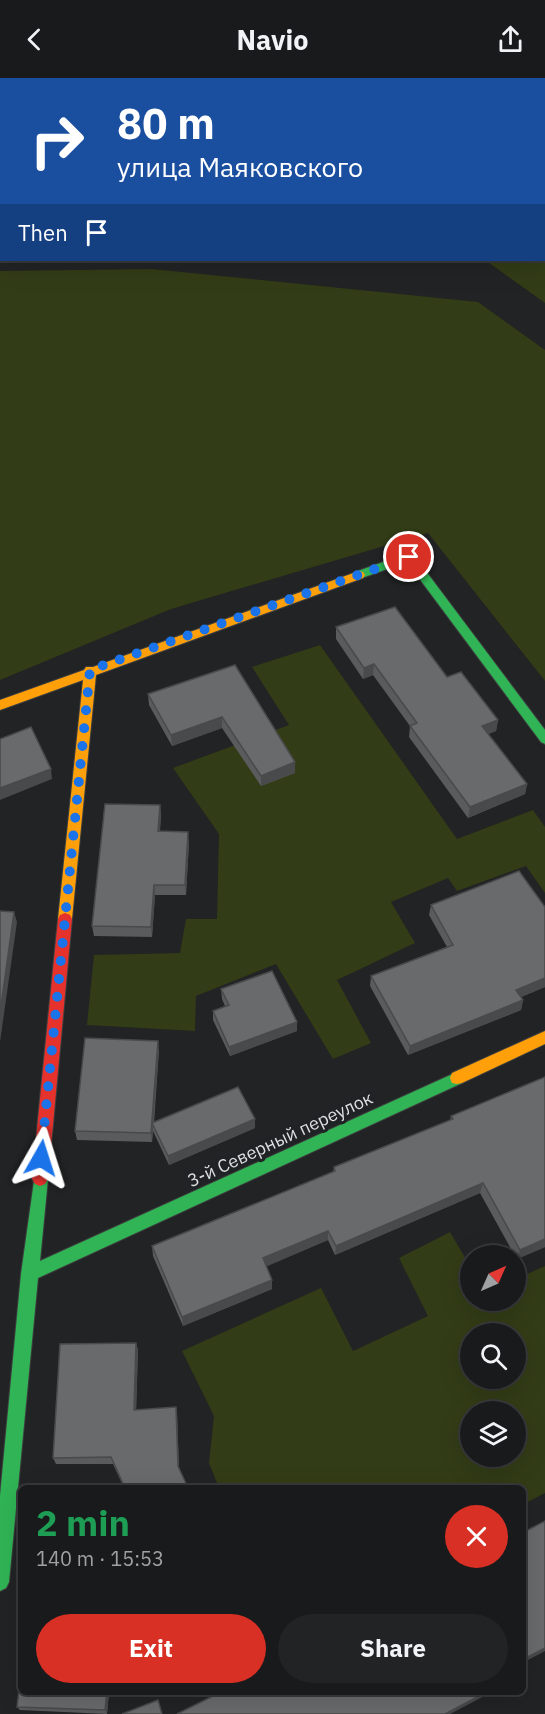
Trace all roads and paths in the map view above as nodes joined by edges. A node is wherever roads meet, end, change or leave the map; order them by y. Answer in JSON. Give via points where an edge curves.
{"nodes":[{"id":1,"x":90,"y":670,"type":"junction"},
{"id":2,"x":0,"y":705,"type":"edge"},
{"id":3,"x":545,"y":739,"type":"edge"},
{"id":4,"x":545,"y":1037,"type":"edge"},
{"id":5,"x":29,"y":1274,"type":"junction"},
{"id":6,"x":0,"y":1582,"type":"edge"}],
"edges":[{"from":1,"to":2,"type":"street"},
{"from":1,"to":3,"type":"street","via":[[409,557]]},
{"from":1,"to":5,"type":"street"},
{"from":4,"to":5,"type":"street","name":"3-й Северный переулок"},
{"from":5,"to":6,"type":"street"}]}
